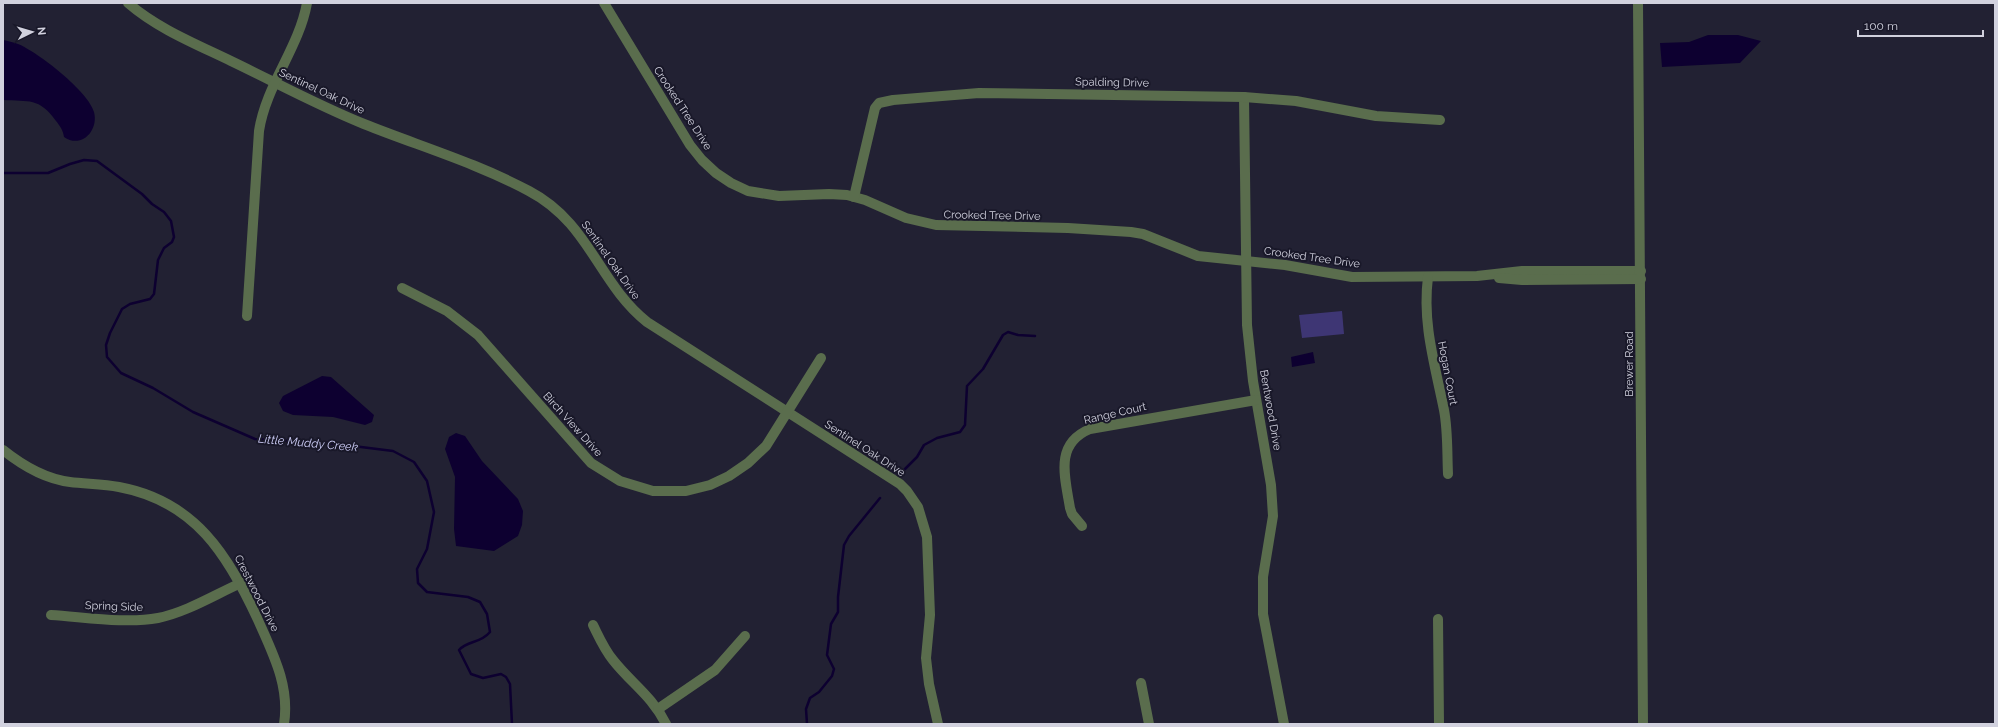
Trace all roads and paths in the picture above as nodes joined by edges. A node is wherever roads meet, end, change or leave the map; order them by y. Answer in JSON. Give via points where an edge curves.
{"nodes":[{"id":1,"x":128,"y":3,"type":"edge"},
{"id":2,"x":307,"y":3,"type":"edge"},
{"id":3,"x":604,"y":3,"type":"edge"},
{"id":4,"x":1638,"y":3,"type":"edge"},
{"id":5,"x":274,"y":83,"type":"junction"},
{"id":6,"x":1244,"y":97,"type":"junction"},
{"id":7,"x":1440,"y":120,"type":"dead end"},
{"id":8,"x":854,"y":197,"type":"junction"},
{"id":9,"x":1246,"y":261,"type":"junction"},
{"id":10,"x":1641,"y":275,"type":"junction"},
{"id":11,"x":1428,"y":277,"type":"junction"},
{"id":12,"x":402,"y":288,"type":"dead end"},
{"id":13,"x":247,"y":316,"type":"dead end"},
{"id":14,"x":821,"y":358,"type":"dead end"},
{"id":15,"x":1256,"y":400,"type":"junction"},
{"id":16,"x":788,"y":412,"type":"junction"},
{"id":17,"x":3,"y":450,"type":"edge"},
{"id":18,"x":1448,"y":474,"type":"dead end"},
{"id":19,"x":1082,"y":526,"type":"dead end"},
{"id":20,"x":241,"y":584,"type":"junction"},
{"id":21,"x":51,"y":615,"type":"dead end"},
{"id":22,"x":1438,"y":619,"type":"dead end"},
{"id":23,"x":593,"y":625,"type":"dead end"},
{"id":24,"x":745,"y":636,"type":"dead end"},
{"id":25,"x":1141,"y":683,"type":"dead end"},
{"id":26,"x":658,"y":709,"type":"junction"},
{"id":27,"x":284,"y":724,"type":"edge"},
{"id":28,"x":666,"y":724,"type":"edge"},
{"id":29,"x":938,"y":724,"type":"edge"},
{"id":30,"x":1149,"y":724,"type":"edge"},
{"id":31,"x":1284,"y":724,"type":"edge"},
{"id":32,"x":1439,"y":724,"type":"edge"},
{"id":33,"x":1644,"y":724,"type":"edge"}],
"edges":[{"from":1,"to":5,"type":"street","name":"Sentinel Oak Drive","via":[[160,26]]},
{"from":2,"to":5,"type":"street","via":[[302,26]]},
{"from":3,"to":8,"type":"street","name":"Crooked Tree Drive","via":[[690,145],[716,173],[737,186],[760,194],[829,194]]},
{"from":4,"to":10,"type":"street","name":"Brewer Road"},
{"from":5,"to":13,"type":"street","via":[[264,107],[259,131]]},
{"from":5,"to":16,"type":"street","name":"Sentinel Oak Drive","via":[[342,115],[474,167],[540,198],[576,228],[614,288],[636,313],[672,340]]},
{"from":6,"to":7,"type":"street","name":"Spalding Drive","via":[[1296,101],[1376,116]]},
{"from":6,"to":8,"type":"street","name":"Spalding Drive","via":[[972,93],[880,103],[875,108],[871,120]]},
{"from":6,"to":9,"type":"street","name":"Bentwood Drive"},
{"from":8,"to":9,"type":"street","name":"Crooked Tree Drive","via":[[906,218],[936,226],[1119,230],[1144,234],[1198,256],[1217,260]]},
{"from":9,"to":11,"type":"street","name":"Crooked Tree Drive","via":[[1352,277]]},
{"from":9,"to":15,"type":"street","name":"Bentwood Drive","via":[[1248,344]]},
{"from":10,"to":11,"type":"street","name":"Crooked Tree Drive","via":[[1522,271],[1477,276]]},
{"from":10,"to":33,"type":"street","name":"Brewer Road"},
{"from":11,"to":18,"type":"street","name":"Hogan Court","via":[[1426,319],[1444,411]]},
{"from":12,"to":16,"type":"street","name":"Birch View Drive","via":[[447,311],[467,325],[591,463],[630,485],[653,490],[677,491],[720,481],[758,455]]},
{"from":14,"to":16,"type":"street","name":"Birch View Drive"},
{"from":15,"to":19,"type":"street","name":"Range Court","via":[[1090,429],[1078,435],[1066,451],[1064,463],[1070,508]]},
{"from":15,"to":31,"type":"street","name":"Bentwood Drive","via":[[1271,486],[1273,516],[1263,577],[1263,614]]},
{"from":16,"to":29,"type":"street","name":"Sentinel Oak Drive","via":[[892,478],[907,491],[918,507],[928,538],[930,614],[926,658]]},
{"from":17,"to":20,"type":"street","name":"Crestwood Drive","via":[[31,470],[56,479],[119,487],[147,495],[173,507],[209,536]]},
{"from":20,"to":21,"type":"street","name":"Spring Side","via":[[188,608],[158,618],[121,620]]},
{"from":20,"to":27,"type":"street","name":"Crestwood Drive","via":[[281,674],[286,704]]},
{"from":22,"to":32,"type":"street"},
{"from":23,"to":26,"type":"street","via":[[613,660]]},
{"from":24,"to":26,"type":"street","via":[[715,670]]},
{"from":25,"to":30,"type":"street"},
{"from":26,"to":28,"type":"street"}]}
